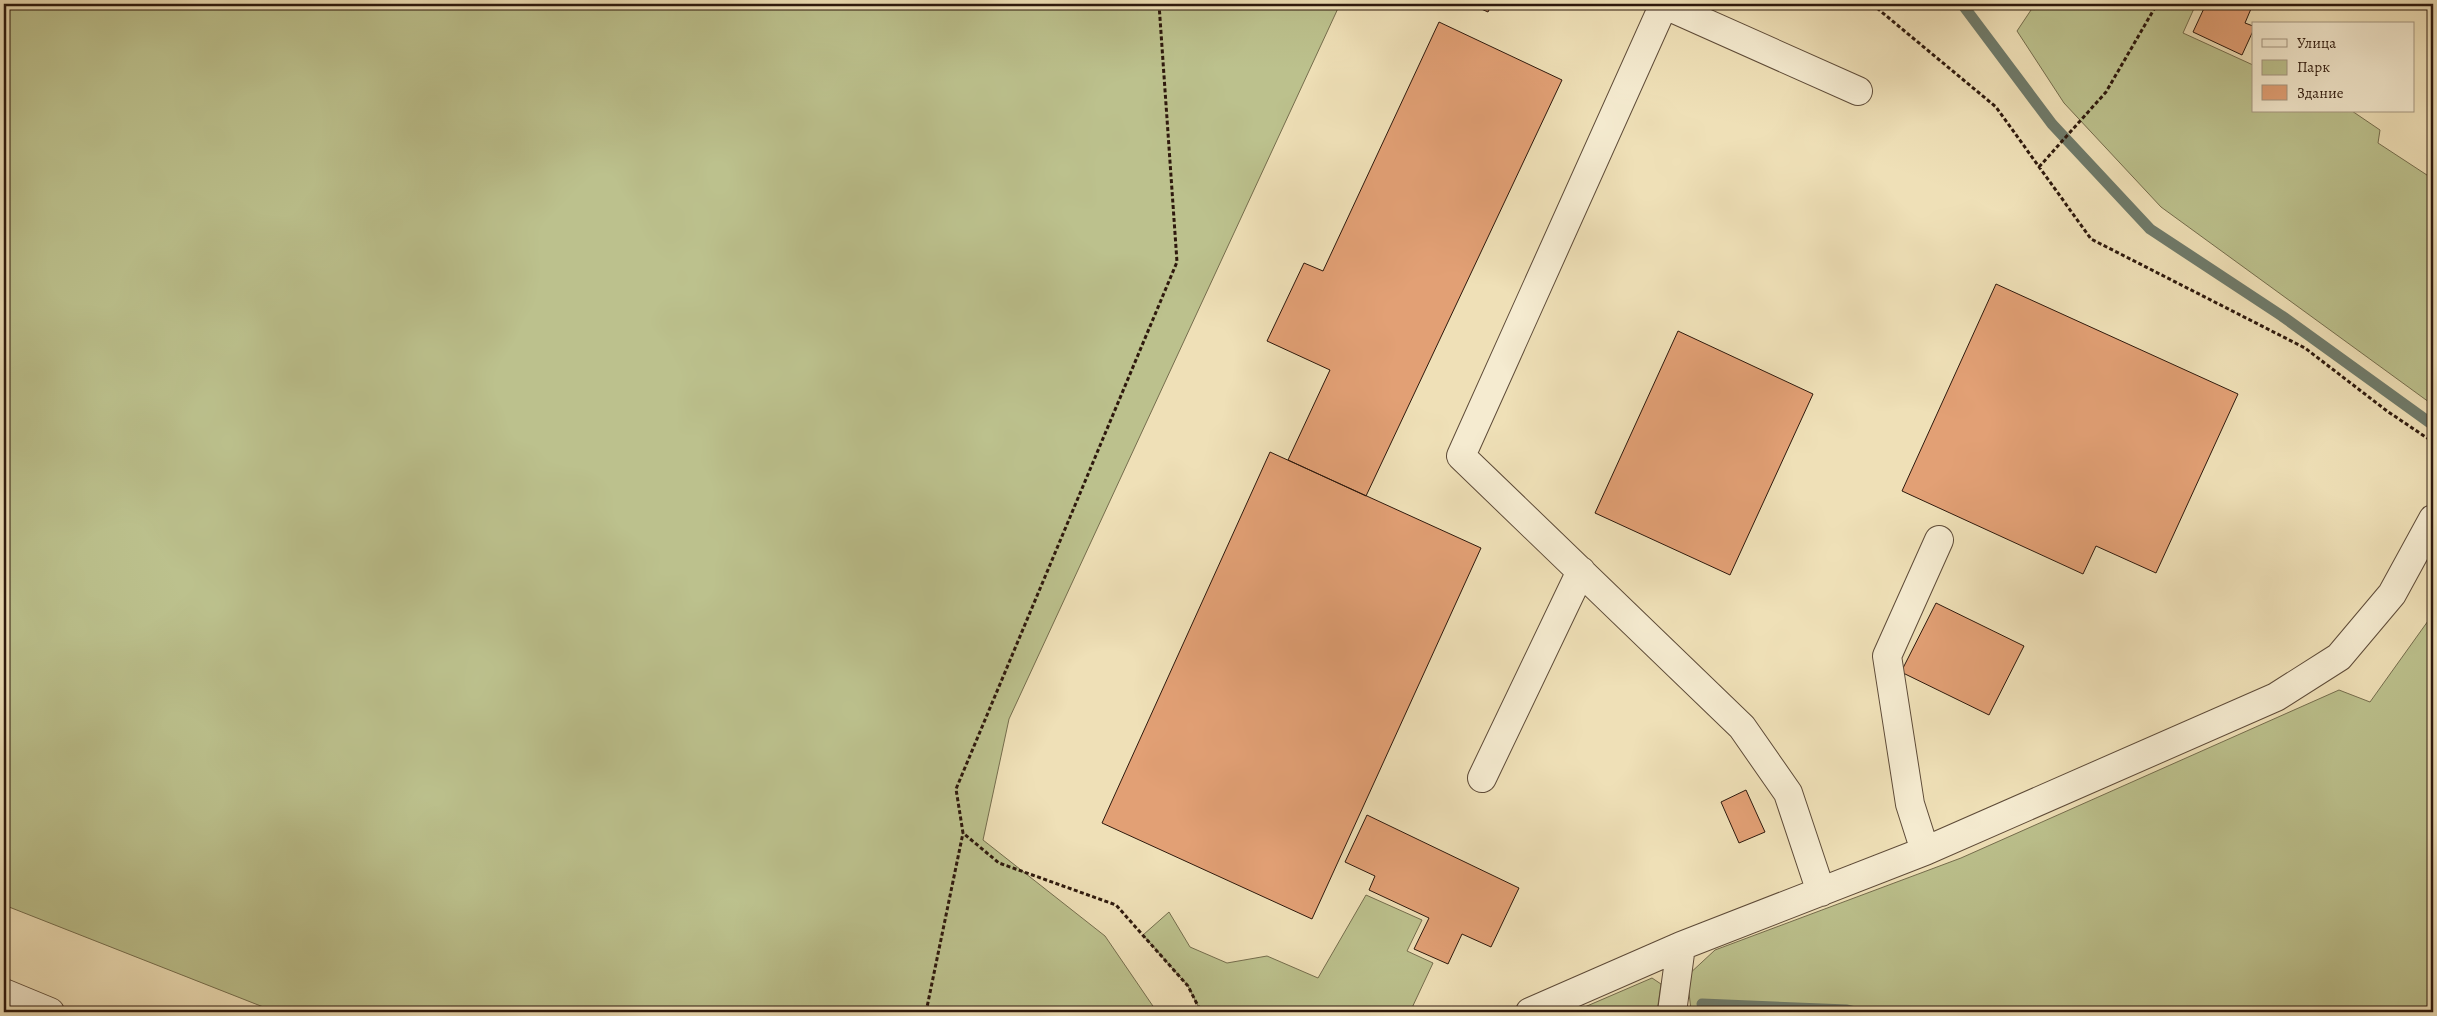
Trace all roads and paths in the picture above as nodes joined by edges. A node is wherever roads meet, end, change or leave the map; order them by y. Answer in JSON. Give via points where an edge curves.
{"nodes":[{"id":1,"x":1159,"y":4,"type":"edge"},
{"id":2,"x":1663,"y":4,"type":"edge"},
{"id":3,"x":1872,"y":4,"type":"edge"},
{"id":4,"x":2157,"y":4,"type":"edge"},
{"id":5,"x":1858,"y":91,"type":"dead end"},
{"id":6,"x":2039,"y":167,"type":"junction"},
{"id":7,"x":2433,"y":442,"type":"edge"},
{"id":8,"x":2433,"y":519,"type":"edge"},
{"id":9,"x":1939,"y":540,"type":"dead end"},
{"id":10,"x":1581,"y":571,"type":"junction"},
{"id":11,"x":1482,"y":778,"type":"dead end"},
{"id":12,"x":963,"y":833,"type":"junction"},
{"id":13,"x":1925,"y":850,"type":"junction"},
{"id":14,"x":1821,"y":892,"type":"junction"},
{"id":15,"x":1681,"y":946,"type":"junction"},
{"id":16,"x":4,"y":993,"type":"edge"},
{"id":17,"x":50,"y":1012,"type":"edge"},
{"id":18,"x":926,"y":1012,"type":"edge"},
{"id":19,"x":1201,"y":1012,"type":"edge"},
{"id":20,"x":1530,"y":1012,"type":"edge"},
{"id":21,"x":1672,"y":1012,"type":"edge"}],
"edges":[{"from":1,"to":12,"type":"path","via":[[1177,262],[956,789]]},
{"from":2,"to":5,"type":"street"},
{"from":2,"to":10,"type":"street","via":[[1461,456]]},
{"from":3,"to":6,"type":"path","via":[[1996,107]]},
{"from":4,"to":6,"type":"path","via":[[2106,92]]},
{"from":6,"to":7,"type":"path","via":[[2091,239],[2305,348]]},
{"from":8,"to":13,"type":"street","via":[[2392,594],[2339,657],[2276,697]]},
{"from":9,"to":13,"type":"street","via":[[1887,656],[1910,804]]},
{"from":10,"to":11,"type":"street"},
{"from":10,"to":14,"type":"street","via":[[1742,727],[1788,793]]},
{"from":12,"to":18,"type":"path"},
{"from":12,"to":19,"type":"path","via":[[999,863],[1116,905],[1188,986]]},
{"from":13,"to":14,"type":"street"},
{"from":14,"to":15,"type":"street"},
{"from":15,"to":20,"type":"street"},
{"from":15,"to":21,"type":"street"},
{"from":16,"to":17,"type":"street"}]}
